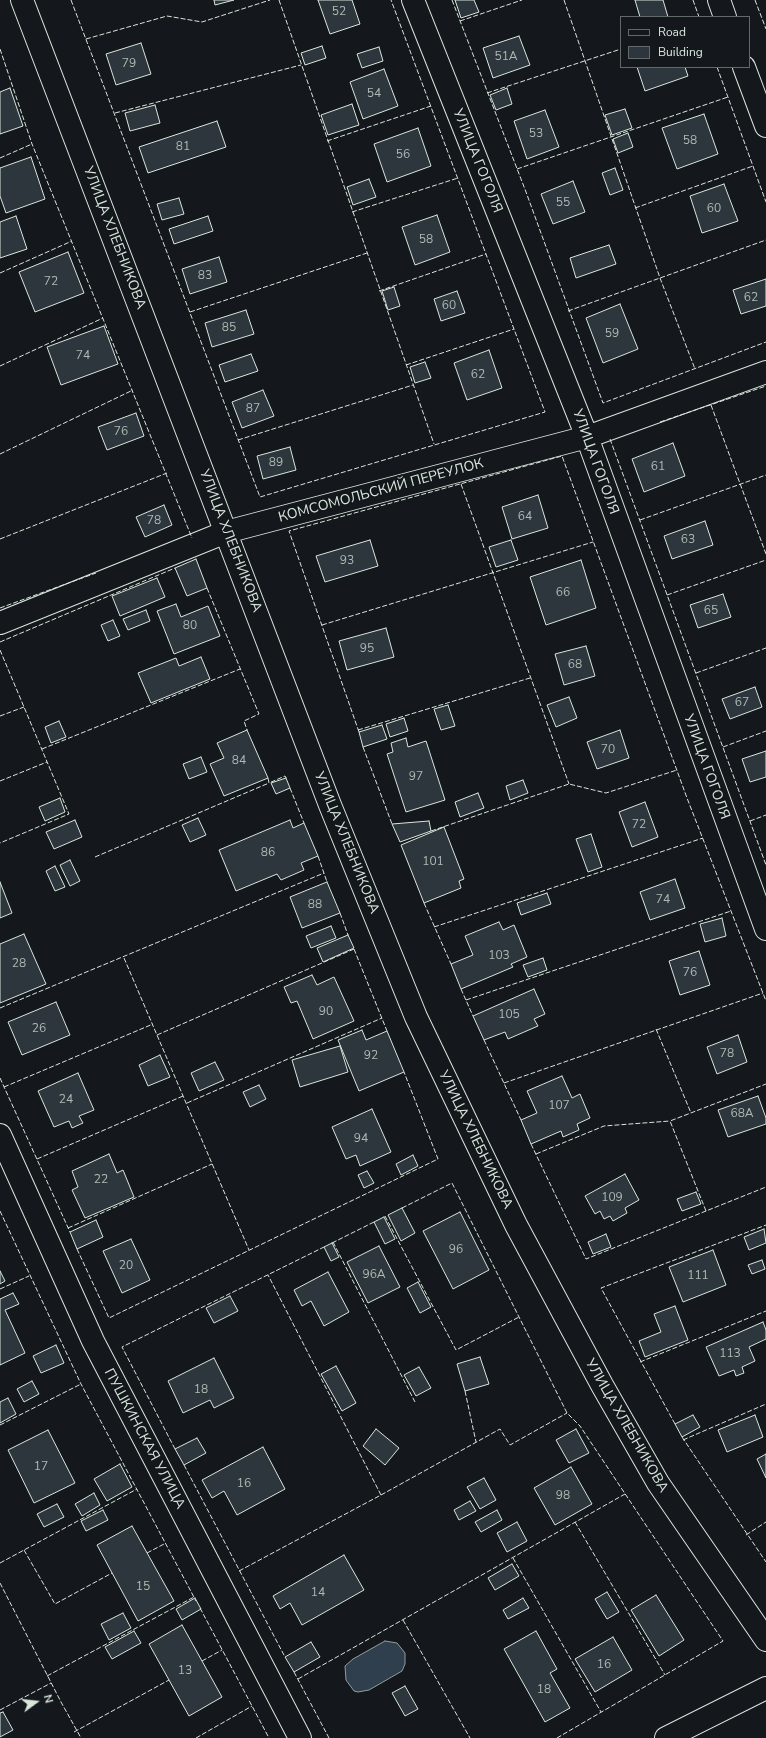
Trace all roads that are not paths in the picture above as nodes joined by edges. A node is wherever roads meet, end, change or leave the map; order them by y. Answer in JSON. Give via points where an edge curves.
{"nodes":[{"id":1,"x":22,"y":0,"type":"edge"},
{"id":2,"x":413,"y":0,"type":"edge"},
{"id":3,"x":719,"y":0,"type":"edge"},
{"id":4,"x":726,"y":16,"type":"edge"},
{"id":5,"x":744,"y":68,"type":"edge"},
{"id":6,"x":766,"y":126,"type":"edge"},
{"id":7,"x":766,"y":372,"type":"edge"},
{"id":8,"x":587,"y":437,"type":"junction"},
{"id":9,"x":226,"y":532,"type":"junction"},
{"id":10,"x":0,"y":623,"type":"edge"},
{"id":11,"x":766,"y":929,"type":"edge"},
{"id":12,"x":0,"y":1135,"type":"edge"},
{"id":13,"x":766,"y":1640,"type":"edge"},
{"id":14,"x":766,"y":1688,"type":"edge"},
{"id":15,"x":300,"y":1738,"type":"edge"},
{"id":16,"x":666,"y":1738,"type":"edge"}],
"edges":[{"from":1,"to":9,"type":"street","name":"УЛИЦА ХЛЕБНИКОВА"},
{"from":2,"to":8,"type":"street","name":"УЛИЦА ГОГОЛЯ"},
{"from":3,"to":4,"type":"street"},
{"from":5,"to":6,"type":"street"},
{"from":7,"to":8,"type":"street","name":"КОМСОМОЛЬСКИЙ ПЕРЕУЛОК"},
{"from":8,"to":9,"type":"street","name":"КОМСОМОЛЬСКИЙ ПЕРЕУЛОК"},
{"from":8,"to":11,"type":"street","name":"УЛИЦА ГОГОЛЯ"},
{"from":9,"to":10,"type":"street","name":"КОМСОМОЛЬСКИЙ ПЕРЕУЛОК"},
{"from":9,"to":13,"type":"street","name":"УЛИЦА ХЛЕБНИКОВА","via":[[330,805],[416,1017],[509,1212],[652,1474]]},
{"from":12,"to":15,"type":"street","name":"ПУШКИНСКАЯ УЛИЦА","via":[[93,1341]]},
{"from":14,"to":16,"type":"street"}]}
